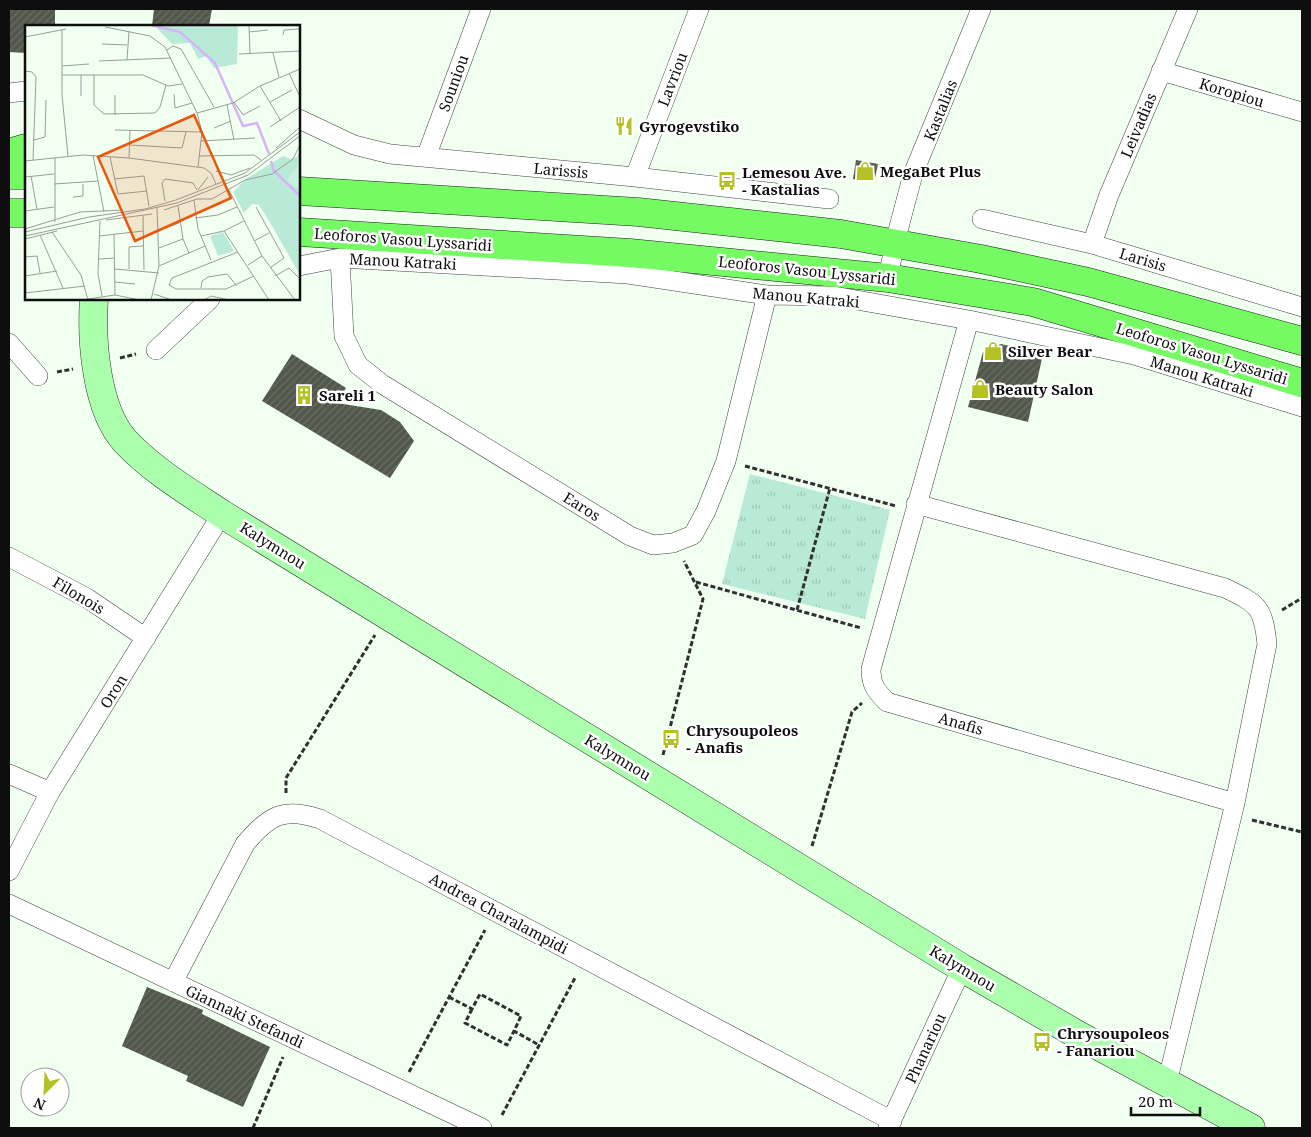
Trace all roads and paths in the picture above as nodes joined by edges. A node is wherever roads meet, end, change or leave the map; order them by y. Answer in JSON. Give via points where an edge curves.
{"nodes":[{"id":1,"x":481,"y":9,"type":"edge"},
{"id":2,"x":699,"y":9,"type":"edge"},
{"id":3,"x":981,"y":9,"type":"edge"},
{"id":4,"x":1188,"y":9,"type":"edge"},
{"id":5,"x":1161,"y":71,"type":"junction"},
{"id":6,"x":25,"y":91,"type":"edge"},
{"id":7,"x":9,"y":93,"type":"edge"},
{"id":8,"x":1302,"y":112,"type":"edge"},
{"id":9,"x":300,"y":119,"type":"edge"},
{"id":10,"x":25,"y":148,"type":"edge"},
{"id":11,"x":9,"y":153,"type":"edge"},
{"id":12,"x":426,"y":157,"type":"junction"},
{"id":13,"x":9,"y":175,"type":"edge"},
{"id":14,"x":25,"y":175,"type":"edge"},
{"id":15,"x":635,"y":177,"type":"junction"},
{"id":16,"x":300,"y":191,"type":"edge"},
{"id":17,"x":829,"y":199,"type":"dead end"},
{"id":18,"x":9,"y":213,"type":"edge"},
{"id":19,"x":25,"y":214,"type":"edge"},
{"id":20,"x":982,"y":219,"type":"dead end"},
{"id":21,"x":300,"y":232,"type":"edge"},
{"id":22,"x":894,"y":242,"type":"junction"},
{"id":23,"x":1092,"y":244,"type":"junction"},
{"id":24,"x":340,"y":258,"type":"junction"},
{"id":25,"x":300,"y":266,"type":"edge"},
{"id":26,"x":888,"y":278,"type":"junction"},
{"id":27,"x":767,"y":295,"type":"junction"},
{"id":28,"x":94,"y":300,"type":"edge"},
{"id":29,"x":209,"y":300,"type":"edge"},
{"id":30,"x":1302,"y":307,"type":"edge"},
{"id":31,"x":968,"y":320,"type":"junction"},
{"id":32,"x":1302,"y":341,"type":"edge"},
{"id":33,"x":9,"y":343,"type":"edge"},
{"id":34,"x":156,"y":350,"type":"dead end"},
{"id":35,"x":38,"y":376,"type":"dead end"},
{"id":36,"x":1302,"y":383,"type":"edge"},
{"id":37,"x":1302,"y":407,"type":"edge"},
{"id":38,"x":726,"y":461,"type":"junction"},
{"id":39,"x":830,"y":488,"type":"junction"},
{"id":40,"x":915,"y":508,"type":"junction"},
{"id":41,"x":222,"y":514,"type":"junction"},
{"id":42,"x":673,"y":543,"type":"junction"},
{"id":43,"x":9,"y":557,"type":"edge"},
{"id":44,"x":696,"y":582,"type":"junction"},
{"id":45,"x":1302,"y":598,"type":"edge"},
{"id":46,"x":797,"y":610,"type":"junction"},
{"id":47,"x":387,"y":615,"type":"junction"},
{"id":48,"x":1265,"y":619,"type":"junction"},
{"id":49,"x":881,"y":634,"type":"junction"},
{"id":50,"x":146,"y":638,"type":"junction"},
{"id":51,"x":876,"y":692,"type":"junction"},
{"id":52,"x":9,"y":774,"type":"edge"},
{"id":53,"x":656,"y":780,"type":"junction"},
{"id":54,"x":50,"y":792,"type":"junction"},
{"id":55,"x":1234,"y":809,"type":"junction"},
{"id":56,"x":285,"y":814,"type":"junction"},
{"id":57,"x":1302,"y":832,"type":"edge"},
{"id":58,"x":805,"y":871,"type":"junction"},
{"id":59,"x":9,"y":872,"type":"edge"},
{"id":60,"x":9,"y":904,"type":"edge"},
{"id":61,"x":495,"y":912,"type":"junction"},
{"id":62,"x":962,"y":968,"type":"junction"},
{"id":63,"x":580,"y":969,"type":"dead end"},
{"id":64,"x":173,"y":982,"type":"junction"},
{"id":65,"x":449,"y":997,"type":"junction"},
{"id":66,"x":472,"y":1009,"type":"junction"},
{"id":67,"x":514,"y":1032,"type":"junction"},
{"id":68,"x":291,"y":1038,"type":"junction"},
{"id":69,"x":539,"y":1045,"type":"junction"},
{"id":70,"x":1167,"y":1083,"type":"junction"},
{"id":71,"x":400,"y":1089,"type":"junction"},
{"id":72,"x":502,"y":1115,"type":"dead end"},
{"id":73,"x":890,"y":1124,"type":"edge"},
{"id":74,"x":253,"y":1128,"type":"edge"},
{"id":75,"x":482,"y":1128,"type":"edge"},
{"id":76,"x":1251,"y":1128,"type":"edge"}],
"edges":[{"from":1,"to":12,"type":"street","name":"Souniou"},
{"from":2,"to":15,"type":"street","name":"Lavriou"},
{"from":3,"to":22,"type":"street","name":"Kastalias","via":[[913,174]]},
{"from":4,"to":5,"type":"street","name":"Leivadias"},
{"from":5,"to":8,"type":"street","name":"Koropiou"},
{"from":5,"to":23,"type":"street","name":"Leivadias"},
{"from":6,"to":7,"type":"street"},
{"from":9,"to":12,"type":"street","name":"Larissis","via":[[354,145],[390,154]]},
{"from":10,"to":11,"type":"main road"},
{"from":12,"to":15,"type":"street","name":"Larissis"},
{"from":13,"to":14,"type":"main road"},
{"from":15,"to":17,"type":"street","name":"Larissis"},
{"from":16,"to":22,"type":"main road","via":[[638,212]]},
{"from":18,"to":19,"type":"main road"},
{"from":20,"to":23,"type":"street","name":"Larisis"},
{"from":21,"to":26,"type":"main road","name":"Leoforos Vasou Lyssaridi","via":[[630,252]]},
{"from":22,"to":26,"type":"street","name":"Kastalias"},
{"from":22,"to":32,"type":"main road","via":[[1088,282]]},
{"from":23,"to":30,"type":"street","name":"Larisis"},
{"from":24,"to":25,"type":"street","name":"Manou Katraki"},
{"from":24,"to":27,"type":"street","name":"Manou Katraki","via":[[628,274]]},
{"from":24,"to":42,"type":"street","name":"Earos","via":[[344,336],[358,365],[382,384],[630,536],[653,545]]},
{"from":26,"to":36,"type":"main road","name":"Leoforos Vasou Lyssaridi","via":[[1033,302]]},
{"from":27,"to":31,"type":"street","name":"Manou Katraki","via":[[834,296]]},
{"from":27,"to":38,"type":"street","name":"Earos"},
{"from":28,"to":41,"type":"street","name":"Kalymnou","via":[[94,352],[109,415],[124,440],[158,471]]},
{"from":29,"to":34,"type":"street"},
{"from":31,"to":37,"type":"street","name":"Manou Katraki","via":[[1134,355]]},
{"from":31,"to":40,"type":"street"},
{"from":33,"to":35,"type":"street"},
{"from":38,"to":39,"type":"path"},
{"from":38,"to":42,"type":"street","name":"Earos","via":[[693,535]]},
{"from":39,"to":40,"type":"path"},
{"from":39,"to":46,"type":"path"},
{"from":40,"to":48,"type":"street","via":[[1225,588],[1253,601]]},
{"from":40,"to":49,"type":"street"},
{"from":41,"to":47,"type":"street","name":"Kalymnou"},
{"from":41,"to":50,"type":"street","name":"Oron"},
{"from":42,"to":44,"type":"path"},
{"from":43,"to":50,"type":"street","name":"Filonois","via":[[87,598]]},
{"from":44,"to":46,"type":"path"},
{"from":44,"to":53,"type":"path","via":[[703,599]]},
{"from":45,"to":48,"type":"path"},
{"from":46,"to":49,"type":"path"},
{"from":47,"to":53,"type":"street","name":"Kalymnou"},
{"from":47,"to":56,"type":"path","via":[[286,778]]},
{"from":48,"to":55,"type":"street","via":[[1268,644]]},
{"from":49,"to":51,"type":"street","via":[[871,669],[871,681]]},
{"from":50,"to":54,"type":"street","name":"Oron"},
{"from":51,"to":55,"type":"street","name":"Anafis","via":[[887,702]]},
{"from":51,"to":58,"type":"path","via":[[852,712]]},
{"from":52,"to":54,"type":"street"},
{"from":53,"to":58,"type":"street","name":"Kalymnou"},
{"from":54,"to":59,"type":"street","name":"Oron"},
{"from":55,"to":57,"type":"path"},
{"from":55,"to":70,"type":"street"},
{"from":56,"to":61,"type":"street","name":"Andrea Charalampidi","via":[[301,813],[320,819]]},
{"from":56,"to":64,"type":"street","via":[[264,824],[245,844]]},
{"from":58,"to":62,"type":"street","name":"Kalymnou"},
{"from":60,"to":64,"type":"street","name":"Giannaki Stefandi"},
{"from":61,"to":65,"type":"path"},
{"from":61,"to":73,"type":"street","name":"Andrea Charalampidi"},
{"from":62,"to":70,"type":"street","name":"Kalymnou","via":[[1078,1036]]},
{"from":62,"to":73,"type":"street","name":"Phanariou"},
{"from":63,"to":69,"type":"path"},
{"from":64,"to":68,"type":"street","name":"Giannaki Stefandi"},
{"from":65,"to":66,"type":"path"},
{"from":65,"to":71,"type":"path"},
{"from":66,"to":67,"type":"path","via":[[465,1023],[507,1045]]},
{"from":66,"to":67,"type":"path","via":[[480,994],[522,1016]]},
{"from":67,"to":69,"type":"path"},
{"from":68,"to":71,"type":"street","name":"Giannaki Stefandi"},
{"from":68,"to":74,"type":"path"},
{"from":69,"to":72,"type":"path"},
{"from":70,"to":76,"type":"street","name":"Kalymnou"},
{"from":71,"to":75,"type":"street","name":"Giannaki Stefandi"}]}
